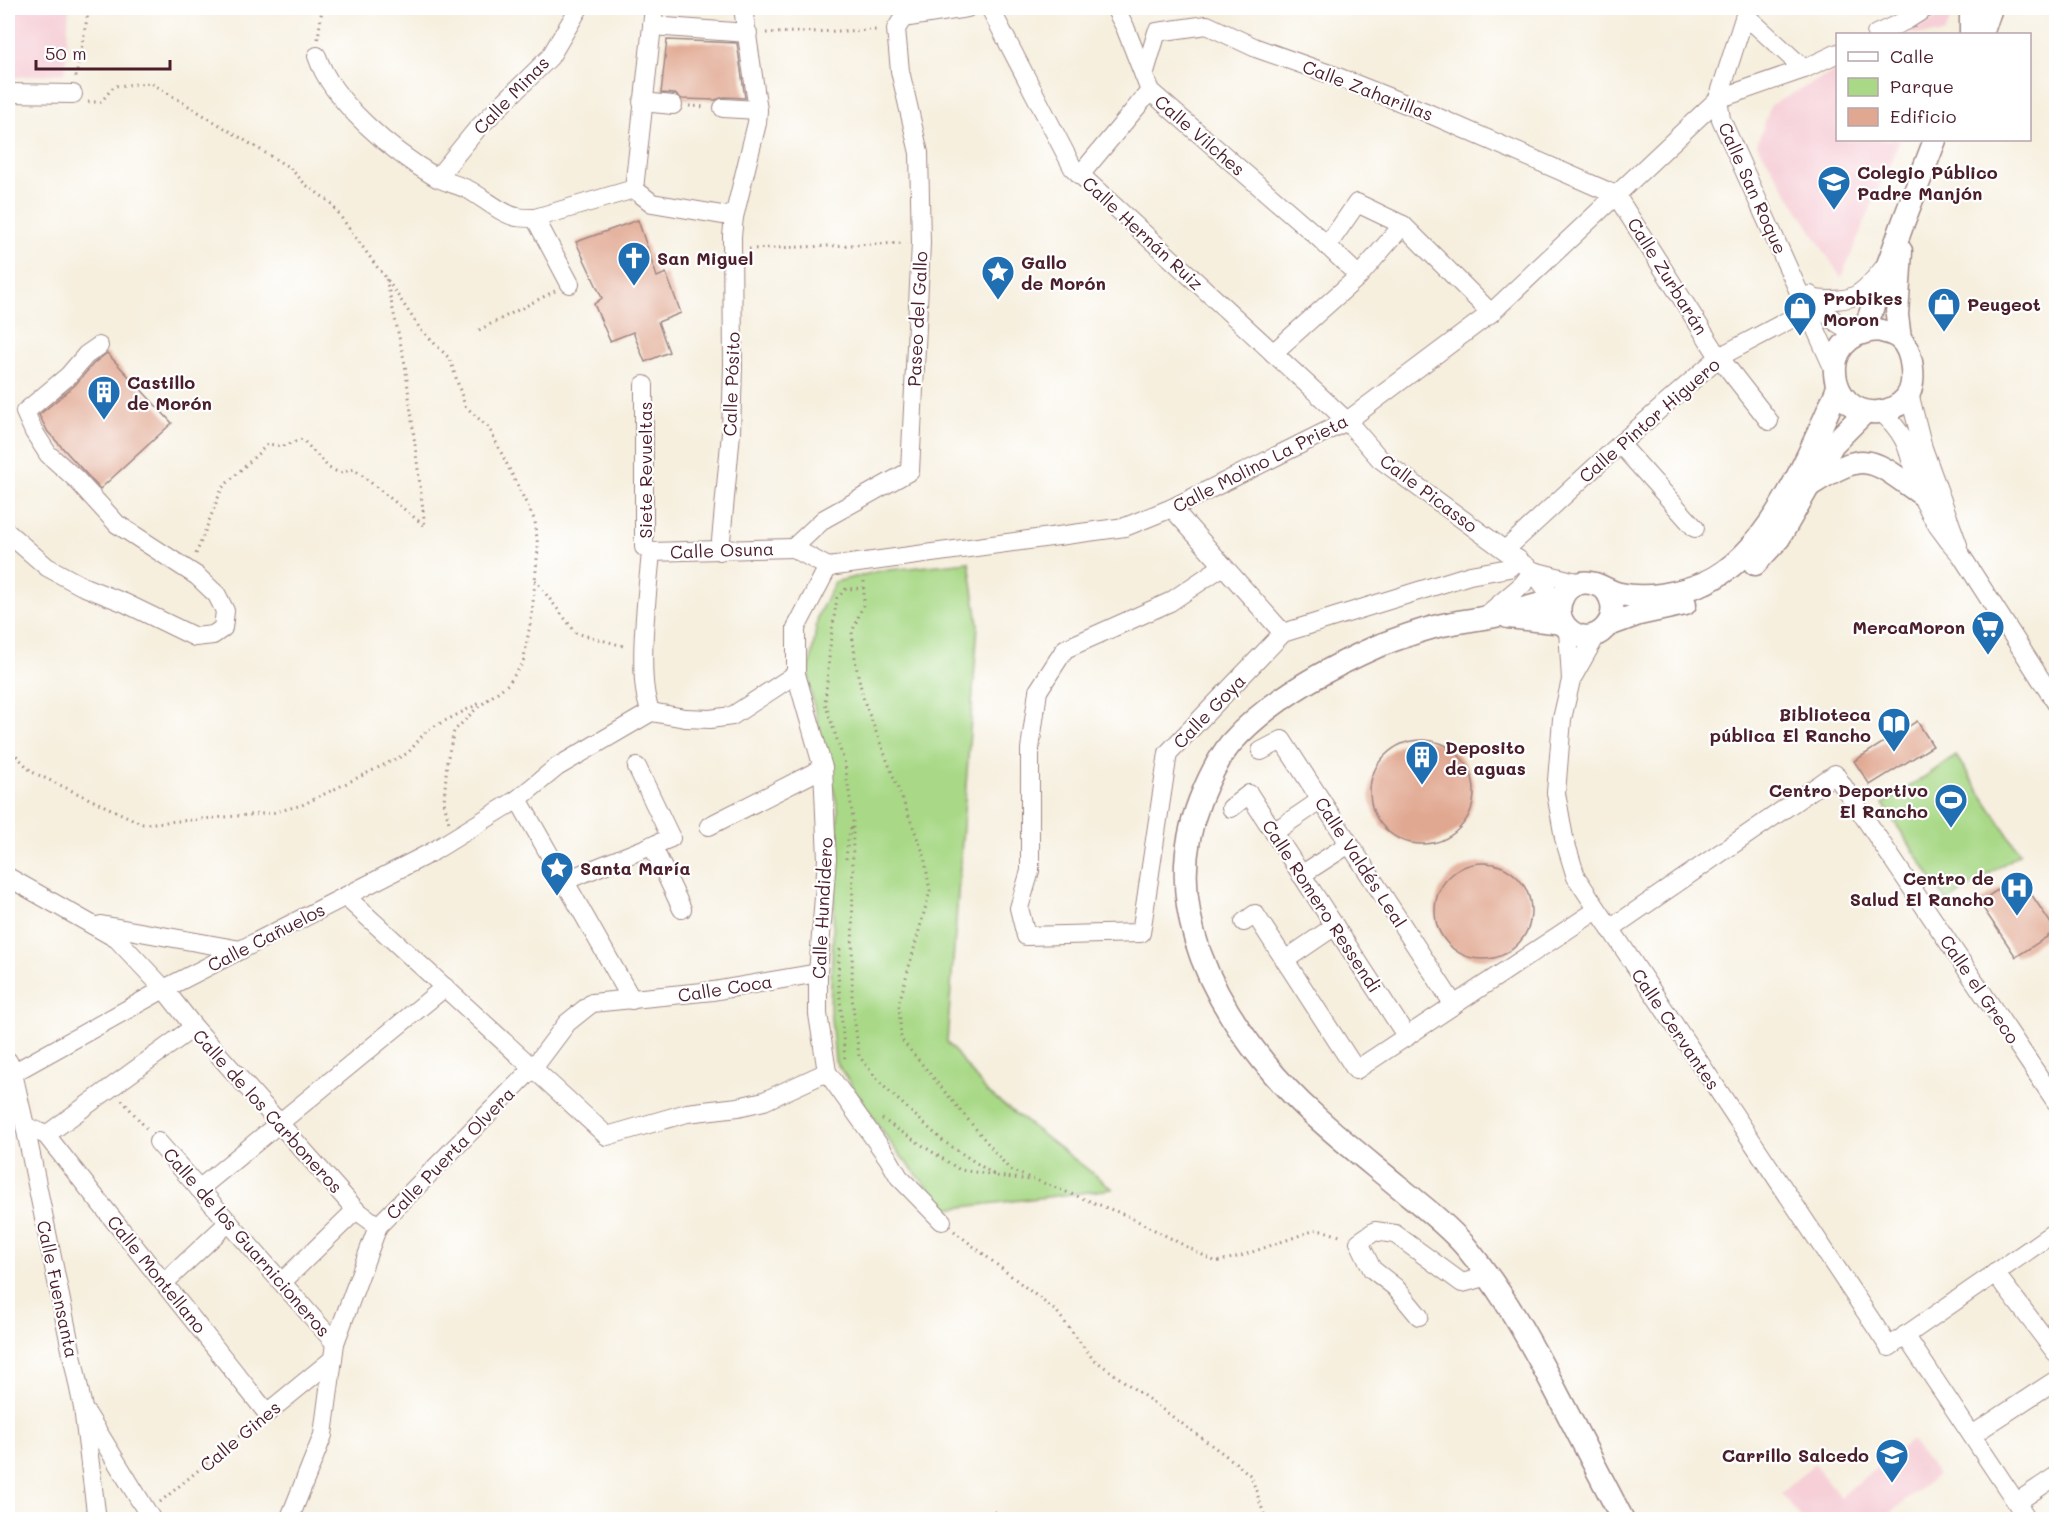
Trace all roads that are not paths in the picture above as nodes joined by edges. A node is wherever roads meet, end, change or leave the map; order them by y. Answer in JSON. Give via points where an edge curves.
{"nodes":[{"id":1,"x":579,"y":8,"type":"edge"},
{"id":2,"x":743,"y":8,"type":"edge"},
{"id":3,"x":967,"y":8,"type":"edge"},
{"id":4,"x":990,"y":8,"type":"edge"},
{"id":5,"x":1115,"y":8,"type":"edge"},
{"id":6,"x":1926,"y":8,"type":"edge"},
{"id":7,"x":1971,"y":8,"type":"edge"},
{"id":8,"x":1990,"y":8,"type":"edge"},
{"id":9,"x":1741,"y":11,"type":"edge"},
{"id":10,"x":650,"y":13,"type":"edge"},
{"id":11,"x":1207,"y":16,"type":"edge"},
{"id":12,"x":748,"y":33,"type":"junction"},
{"id":13,"x":1878,"y":33,"type":"edge"},
{"id":14,"x":1971,"y":33,"type":"edge"},
{"id":15,"x":1982,"y":33,"type":"edge"},
{"id":16,"x":1836,"y":54,"type":"edge"},
{"id":17,"x":317,"y":56,"type":"road end"},
{"id":18,"x":1804,"y":69,"type":"junction"},
{"id":19,"x":1147,"y":83,"type":"junction"},
{"id":20,"x":8,"y":93,"type":"edge"},
{"id":21,"x":75,"y":98,"type":"road end"},
{"id":22,"x":1718,"y":99,"type":"junction"},
{"id":23,"x":642,"y":102,"type":"junction"},
{"id":24,"x":673,"y":105,"type":"road end"},
{"id":25,"x":723,"y":108,"type":"road end"},
{"id":26,"x":758,"y":110,"type":"junction"},
{"id":27,"x":1935,"y":141,"type":"edge"},
{"id":28,"x":1080,"y":175,"type":"junction"},
{"id":29,"x":436,"y":178,"type":"junction"},
{"id":30,"x":634,"y":189,"type":"junction"},
{"id":31,"x":1616,"y":195,"type":"junction"},
{"id":32,"x":734,"y":217,"type":"junction"},
{"id":33,"x":535,"y":218,"type":"junction"},
{"id":34,"x":1903,"y":223,"type":"junction"},
{"id":35,"x":1403,"y":225,"type":"junction"},
{"id":36,"x":1323,"y":242,"type":"junction"},
{"id":37,"x":1890,"y":260,"type":"junction"},
{"id":38,"x":1359,"y":276,"type":"junction"},
{"id":39,"x":570,"y":284,"type":"road end"},
{"id":40,"x":1810,"y":304,"type":"junction"},
{"id":41,"x":1491,"y":313,"type":"junction"},
{"id":42,"x":1862,"y":332,"type":"junction"},
{"id":43,"x":1900,"y":339,"type":"junction"},
{"id":44,"x":99,"y":346,"type":"dead end"},
{"id":45,"x":1273,"y":353,"type":"junction"},
{"id":46,"x":1719,"y":357,"type":"junction"},
{"id":47,"x":1837,"y":380,"type":"junction"},
{"id":48,"x":644,"y":385,"type":"dead end"},
{"id":49,"x":1909,"y":393,"type":"junction"},
{"id":50,"x":1873,"y":412,"type":"junction"},
{"id":51,"x":1347,"y":421,"type":"junction"},
{"id":52,"x":1769,"y":421,"type":"dead end"},
{"id":53,"x":1620,"y":444,"type":"junction"},
{"id":54,"x":1810,"y":485,"type":"junction"},
{"id":55,"x":1921,"y":494,"type":"junction"},
{"id":56,"x":1172,"y":508,"type":"junction"},
{"id":57,"x":1695,"y":528,"type":"dead end"},
{"id":58,"x":8,"y":533,"type":"edge"},
{"id":59,"x":793,"y":548,"type":"junction"},
{"id":60,"x":720,"y":551,"type":"junction"},
{"id":61,"x":651,"y":552,"type":"junction"},
{"id":62,"x":1511,"y":554,"type":"junction"},
{"id":63,"x":1961,"y":555,"type":"junction"},
{"id":64,"x":1223,"y":566,"type":"junction"},
{"id":65,"x":828,"y":567,"type":"junction"},
{"id":66,"x":1533,"y":571,"type":"junction"},
{"id":67,"x":1581,"y":583,"type":"junction"},
{"id":68,"x":1604,"y":588,"type":"junction"},
{"id":69,"x":1561,"y":611,"type":"junction"},
{"id":70,"x":1490,"y":617,"type":"junction"},
{"id":71,"x":1603,"y":629,"type":"junction"},
{"id":72,"x":1283,"y":633,"type":"junction"},
{"id":73,"x":795,"y":674,"type":"junction"},
{"id":74,"x":1571,"y":680,"type":"junction"},
{"id":75,"x":2056,"y":703,"type":"edge"},
{"id":76,"x":651,"y":712,"type":"junction"},
{"id":77,"x":1261,"y":752,"type":"dead end"},
{"id":78,"x":637,"y":767,"type":"dead end"},
{"id":79,"x":823,"y":768,"type":"junction"},
{"id":80,"x":518,"y":799,"type":"junction"},
{"id":81,"x":1321,"y":801,"type":"junction"},
{"id":82,"x":1231,"y":808,"type":"dead end"},
{"id":83,"x":709,"y":826,"type":"dead end"},
{"id":84,"x":1274,"y":832,"type":"junction"},
{"id":85,"x":1349,"y":844,"type":"junction"},
{"id":86,"x":652,"y":845,"type":"junction"},
{"id":87,"x":1301,"y":875,"type":"junction"},
{"id":88,"x":8,"y":877,"type":"edge"},
{"id":89,"x":564,"y":881,"type":"junction"},
{"id":90,"x":346,"y":897,"type":"junction"},
{"id":91,"x":682,"y":909,"type":"dead end"},
{"id":92,"x":1598,"y":910,"type":"junction"},
{"id":93,"x":1244,"y":922,"type":"dead end"},
{"id":94,"x":90,"y":923,"type":"junction"},
{"id":95,"x":1335,"y":926,"type":"junction"},
{"id":96,"x":1610,"y":929,"type":"junction"},
{"id":97,"x":241,"y":950,"type":"junction"},
{"id":98,"x":1285,"y":960,"type":"junction"},
{"id":99,"x":818,"y":972,"type":"junction"},
{"id":100,"x":445,"y":987,"type":"junction"},
{"id":101,"x":164,"y":989,"type":"junction"},
{"id":102,"x":632,"y":1000,"type":"junction"},
{"id":103,"x":1454,"y":1005,"type":"junction"},
{"id":104,"x":194,"y":1027,"type":"junction"},
{"id":105,"x":1407,"y":1037,"type":"junction"},
{"id":106,"x":10,"y":1067,"type":"edge"},
{"id":107,"x":534,"y":1067,"type":"junction"},
{"id":108,"x":827,"y":1072,"type":"junction"},
{"id":109,"x":2056,"y":1102,"type":"edge"},
{"id":110,"x":14,"y":1109,"type":"edge"},
{"id":111,"x":280,"y":1122,"type":"junction"},
{"id":112,"x":25,"y":1126,"type":"junction"},
{"id":113,"x":46,"y":1135,"type":"junction"},
{"id":114,"x":158,"y":1142,"type":"road end"},
{"id":115,"x":199,"y":1189,"type":"junction"},
{"id":116,"x":356,"y":1210,"type":"junction"},
{"id":117,"x":942,"y":1221,"type":"road end"},
{"id":118,"x":229,"y":1222,"type":"junction"},
{"id":119,"x":378,"y":1226,"type":"junction"},
{"id":120,"x":2056,"y":1231,"type":"edge"},
{"id":121,"x":1995,"y":1273,"type":"junction"},
{"id":122,"x":1489,"y":1276,"type":"junction"},
{"id":123,"x":282,"y":1282,"type":"junction"},
{"id":124,"x":164,"y":1283,"type":"junction"},
{"id":125,"x":1419,"y":1316,"type":"dead end"},
{"id":126,"x":1905,"y":1335,"type":"junction"},
{"id":127,"x":334,"y":1351,"type":"junction"},
{"id":128,"x":2056,"y":1353,"type":"edge"},
{"id":129,"x":2056,"y":1380,"type":"edge"},
{"id":130,"x":83,"y":1408,"type":"junction"},
{"id":131,"x":267,"y":1413,"type":"joint"},
{"id":132,"x":1972,"y":1435,"type":"junction"},
{"id":133,"x":2056,"y":1476,"type":"edge"},
{"id":134,"x":2017,"y":1502,"type":"junction"},
{"id":135,"x":149,"y":1516,"type":"edge"},
{"id":136,"x":97,"y":1520,"type":"edge"},
{"id":137,"x":289,"y":1520,"type":"edge"},
{"id":138,"x":1623,"y":1520,"type":"edge"},
{"id":139,"x":2028,"y":1520,"type":"edge"}],
"edges":[{"from":1,"to":29,"type":"street","name":"Calle Minas","via":[[550,57],[477,129]]},
{"from":2,"to":12,"type":"street","name":"Calle Pósito"},
{"from":3,"to":59,"type":"street","name":"Paseo del Gallo","via":[[903,18],[896,29],[900,71],[919,153],[921,243],[910,471],[824,519]]},
{"from":4,"to":28,"type":"street","name":"Calle Hernán Ruiz"},
{"from":5,"to":19,"type":"street","name":"Calle Vilches"},
{"from":6,"to":13,"type":"street"},
{"from":7,"to":14,"type":"main road"},
{"from":8,"to":15,"type":"main road"},
{"from":9,"to":18,"type":"street"},
{"from":9,"to":22,"type":"street"},
{"from":10,"to":12,"type":"street"},
{"from":10,"to":23,"type":"street"},
{"from":11,"to":19,"type":"street","name":"Calle Zaharillas","via":[[1158,32]]},
{"from":11,"to":31,"type":"street","name":"Calle Zaharillas","via":[[1256,48],[1423,111]]},
{"from":12,"to":26,"type":"street","name":"Calle Pósito"},
{"from":16,"to":18,"type":"street"},
{"from":17,"to":29,"type":"street","via":[[322,72],[360,119]]},
{"from":18,"to":22,"type":"street"},
{"from":19,"to":28,"type":"street"},
{"from":19,"to":36,"type":"street","name":"Calle Vilches"},
{"from":20,"to":21,"type":"street"},
{"from":22,"to":31,"type":"street","name":"Calle Molino La Prieta"},
{"from":22,"to":40,"type":"street","name":"Calle San Roque","via":[[1721,119],[1793,277]]},
{"from":23,"to":24,"type":"street"},
{"from":23,"to":30,"type":"street"},
{"from":25,"to":26,"type":"street"},
{"from":26,"to":32,"type":"street","name":"Calle Pósito"},
{"from":27,"to":34,"type":"main road"},
{"from":28,"to":45,"type":"street","name":"Calle Hernán Ruiz"},
{"from":29,"to":33,"type":"street","via":[[467,189],[514,217]]},
{"from":30,"to":32,"type":"street","via":[[652,203]]},
{"from":30,"to":33,"type":"street"},
{"from":31,"to":41,"type":"street","name":"Calle Molino La Prieta"},
{"from":31,"to":46,"type":"street","name":"Calle Zurbarán"},
{"from":32,"to":60,"type":"street","name":"Calle Pósito","via":[[732,411]]},
{"from":33,"to":39,"type":"street"},
{"from":34,"to":37,"type":"main road"},
{"from":34,"to":43,"type":"main road","via":[[1897,315]]},
{"from":35,"to":36,"type":"street","via":[[1357,203]]},
{"from":35,"to":38,"type":"street"},
{"from":35,"to":41,"type":"street"},
{"from":36,"to":38,"type":"street","name":"Calle Vilches"},
{"from":37,"to":40,"type":"street","via":[[1855,296]]},
{"from":37,"to":42,"type":"main road"},
{"from":38,"to":45,"type":"street"},
{"from":40,"to":42,"type":"street","name":"Calle San Roque","via":[[1844,329]]},
{"from":40,"to":46,"type":"street","name":"Calle Pintor Higuero"},
{"from":40,"to":47,"type":"street","name":"Calle San Roque"},
{"from":41,"to":51,"type":"street","name":"Calle Molino La Prieta"},
{"from":42,"to":43,"type":"main road","via":[[1877,330]]},
{"from":42,"to":47,"type":"main road","via":[[1840,348]]},
{"from":43,"to":49,"type":"main road","via":[[1913,380]]},
{"from":44,"to":58,"type":"street","via":[[25,412],[48,454],[117,524],[217,595],[225,611],[223,628],[213,635],[195,637],[47,567]]},
{"from":45,"to":51,"type":"street","name":"Calle Hernán Ruiz"},
{"from":46,"to":52,"type":"street","name":"Calle Zurbarán"},
{"from":46,"to":53,"type":"street","name":"Calle Pintor Higuero"},
{"from":47,"to":50,"type":"main road","via":[[1844,398],[1853,406]]},
{"from":47,"to":68,"type":"main road","via":[[1803,467],[1778,511],[1755,543],[1728,569],[1678,592],[1630,595]]},
{"from":48,"to":61,"type":"street","name":"Siete Revueltas","via":[[644,547]]},
{"from":49,"to":50,"type":"main road","via":[[1892,409]]},
{"from":49,"to":63,"type":"street","via":[[1923,448]]},
{"from":50,"to":54,"type":"main road","via":[[1833,444]]},
{"from":50,"to":55,"type":"street","via":[[1902,434]]},
{"from":51,"to":56,"type":"street","name":"Calle Molino La Prieta"},
{"from":51,"to":62,"type":"street","name":"Calle Picasso","via":[[1380,459]]},
{"from":53,"to":57,"type":"street"},
{"from":53,"to":62,"type":"street","name":"Calle Pintor Higuero"},
{"from":54,"to":55,"type":"main road","via":[[1834,470],[1871,461]]},
{"from":54,"to":71,"type":"main road","via":[[1779,538],[1736,580],[1708,596]]},
{"from":55,"to":63,"type":"street","via":[[1944,537]]},
{"from":56,"to":64,"type":"street"},
{"from":56,"to":65,"type":"street","name":"Calle Molino La Prieta","via":[[1125,527]]},
{"from":59,"to":60,"type":"street","name":"Calle Osuna"},
{"from":59,"to":65,"type":"street"},
{"from":60,"to":61,"type":"street","name":"Calle Osuna"},
{"from":61,"to":76,"type":"street","via":[[643,650]]},
{"from":62,"to":66,"type":"street","name":"Calle Picasso"},
{"from":62,"to":72,"type":"street","name":"Calle Goya","via":[[1509,568],[1470,575]]},
{"from":63,"to":75,"type":"street"},
{"from":64,"to":72,"type":"street"},
{"from":64,"to":72,"type":"street","name":"Calle Goya","via":[[1170,602],[1065,649],[1038,691],[1030,749],[1030,871],[1019,908],[1026,936],[1141,933],[1168,753]]},
{"from":65,"to":73,"type":"street","name":"Calle Hundidero","via":[[796,627]]},
{"from":66,"to":67,"type":"street"},
{"from":66,"to":69,"type":"street"},
{"from":66,"to":70,"type":"street"},
{"from":67,"to":68,"type":"main road"},
{"from":67,"to":69,"type":"main road","via":[[1569,588]]},
{"from":68,"to":71,"type":"main road","via":[[1613,610]]},
{"from":69,"to":70,"type":"main road"},
{"from":69,"to":71,"type":"main road","via":[[1581,636]]},
{"from":69,"to":74,"type":"street","name":"Calle Cervantes"},
{"from":70,"to":122,"type":"main road","via":[[1436,627],[1379,646],[1322,674],[1251,723],[1231,743],[1207,780],[1195,812],[1185,875],[1187,910],[1198,948],[1234,1021],[1263,1061],[1320,1121],[1464,1244]]},
{"from":71,"to":74,"type":"street","name":"Calle Cervantes"},
{"from":73,"to":76,"type":"street","via":[[732,716],[685,718]]},
{"from":73,"to":79,"type":"street","name":"Calle Hundidero"},
{"from":74,"to":92,"type":"street","name":"Calle Cervantes","via":[[1562,720],[1556,793],[1576,876]]},
{"from":76,"to":80,"type":"street","name":"Calle Cañuelos","via":[[557,767]]},
{"from":77,"to":81,"type":"street","name":"Calle Valdés Leal","via":[[1282,740]]},
{"from":78,"to":86,"type":"street","via":[[671,838]]},
{"from":79,"to":83,"type":"street"},
{"from":79,"to":99,"type":"street","name":"Calle Hundidero","via":[[827,859]]},
{"from":80,"to":89,"type":"street"},
{"from":80,"to":90,"type":"street","name":"Calle Cañuelos"},
{"from":81,"to":84,"type":"street"},
{"from":81,"to":85,"type":"street","name":"Calle Valdés Leal"},
{"from":82,"to":84,"type":"street","name":"Calle Romero Ressendi","via":[[1249,794]]},
{"from":84,"to":87,"type":"street","name":"Calle Romero Ressendi"},
{"from":85,"to":87,"type":"street"},
{"from":85,"to":103,"type":"street","name":"Calle Valdés Leal"},
{"from":86,"to":89,"type":"street"},
{"from":86,"to":91,"type":"street"},
{"from":87,"to":95,"type":"street","name":"Calle Romero Ressendi"},
{"from":88,"to":94,"type":"street","name":"Calle de los Carboneros"},
{"from":89,"to":102,"type":"street"},
{"from":90,"to":97,"type":"street","name":"Calle Cañuelos"},
{"from":90,"to":100,"type":"street"},
{"from":92,"to":96,"type":"street","name":"Calle Cervantes"},
{"from":92,"to":103,"type":"street"},
{"from":93,"to":98,"type":"street","via":[[1255,914]]},
{"from":94,"to":97,"type":"street"},
{"from":94,"to":101,"type":"street","name":"Calle de los Carboneros","via":[[117,939]]},
{"from":95,"to":98,"type":"street"},
{"from":95,"to":105,"type":"street","name":"Calle Romero Ressendi"},
{"from":96,"to":109,"type":"street","name":"Calle el Greco","via":[[1835,774]]},
{"from":96,"to":126,"type":"street","name":"Calle Cervantes","via":[[1889,1347]]},
{"from":97,"to":101,"type":"street","name":"Calle Cañuelos"},
{"from":98,"to":105,"type":"street","via":[[1356,1070]]},
{"from":99,"to":102,"type":"street","name":"Calle Coca","via":[[713,991]]},
{"from":99,"to":108,"type":"street","name":"Calle Hundidero","via":[[818,1020]]},
{"from":100,"to":107,"type":"street"},
{"from":100,"to":111,"type":"street"},
{"from":101,"to":104,"type":"street","name":"Calle de los Carboneros"},
{"from":101,"to":106,"type":"street","name":"Calle Cañuelos"},
{"from":102,"to":107,"type":"street","name":"Calle Coca","via":[[592,1003],[567,1023]]},
{"from":103,"to":105,"type":"street"},
{"from":104,"to":111,"type":"street","name":"Calle de los Carboneros"},
{"from":104,"to":113,"type":"street"},
{"from":106,"to":110,"type":"street","name":"Calle Fuensanta"},
{"from":107,"to":108,"type":"street","via":[[607,1136],[687,1113],[764,1101]]},
{"from":107,"to":119,"type":"street","name":"Calle Puerta Olvera"},
{"from":108,"to":117,"type":"street","name":"Calle Hundidero","via":[[899,1177]]},
{"from":110,"to":112,"type":"street","name":"Calle Fuensanta"},
{"from":111,"to":115,"type":"street"},
{"from":111,"to":116,"type":"street","name":"Calle de los Carboneros"},
{"from":112,"to":113,"type":"street"},
{"from":112,"to":130,"type":"street","name":"Calle Fuensanta"},
{"from":113,"to":124,"type":"street","name":"Calle Montellano"},
{"from":114,"to":115,"type":"street","name":"Calle de los Guarnicioneros"},
{"from":115,"to":118,"type":"street","name":"Calle de los Guarnicioneros"},
{"from":116,"to":119,"type":"street","name":"Calle de los Carboneros"},
{"from":116,"to":123,"type":"street"},
{"from":118,"to":123,"type":"street","name":"Calle de los Guarnicioneros"},
{"from":118,"to":124,"type":"street"},
{"from":119,"to":127,"type":"street","name":"Calle Puerta Olvera"},
{"from":120,"to":121,"type":"street"},
{"from":121,"to":126,"type":"street"},
{"from":121,"to":128,"type":"street"},
{"from":122,"to":125,"type":"street","via":[[1462,1283],[1395,1234],[1375,1231],[1359,1242],[1372,1269],[1395,1287]]},
{"from":122,"to":138,"type":"main road","via":[[1534,1350]]},
{"from":123,"to":127,"type":"street","name":"Calle de los Guarnicioneros"},
{"from":124,"to":131,"type":"street","name":"Calle Montellano"},
{"from":126,"to":132,"type":"street"},
{"from":127,"to":131,"type":"street","name":"Calle Gines"},
{"from":127,"to":137,"type":"street","name":"Calle Puerta Olvera","via":[[323,1435]]},
{"from":129,"to":132,"type":"street"},
{"from":130,"to":135,"type":"street"},
{"from":130,"to":136,"type":"street","name":"Calle Fuensanta"},
{"from":132,"to":134,"type":"street"},
{"from":133,"to":134,"type":"street"},
{"from":134,"to":139,"type":"street"}]}
